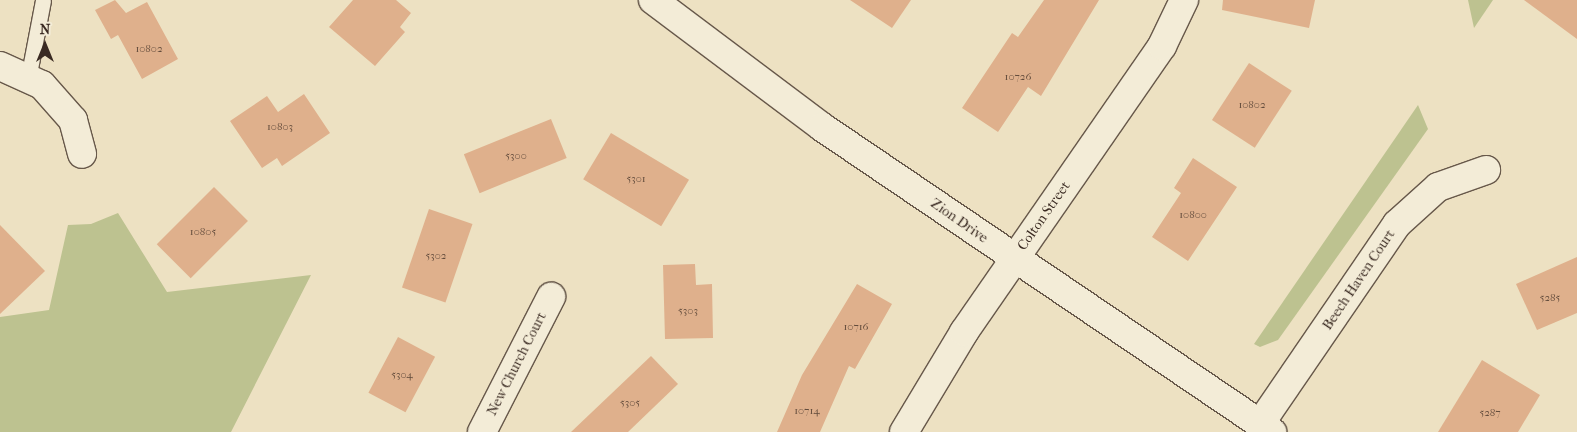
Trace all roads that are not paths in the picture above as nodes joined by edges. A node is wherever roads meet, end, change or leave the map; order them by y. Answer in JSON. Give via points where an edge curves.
{"nodes":[{"id":1,"x":43,"y":0,"type":"edge"},
{"id":2,"x":653,"y":0,"type":"edge"},
{"id":3,"x":1184,"y":0,"type":"edge"},
{"id":4,"x":0,"y":66,"type":"edge"},
{"id":5,"x":28,"y":79,"type":"junction"},
{"id":6,"x":82,"y":154,"type":"dead end"},
{"id":7,"x":1486,"y":170,"type":"dead end"},
{"id":8,"x":1014,"y":260,"type":"junction"},
{"id":9,"x":551,"y":297,"type":"dead end"},
{"id":10,"x":1266,"y":428,"type":"edge"},
{"id":11,"x":482,"y":432,"type":"edge"},
{"id":12,"x":904,"y":432,"type":"edge"}],
"edges":[{"from":1,"to":5,"type":"lane"},
{"from":2,"to":8,"type":"street","name":"Zion Drive","via":[[822,127]]},
{"from":3,"to":8,"type":"street","name":"Colton Street","via":[[1162,46]]},
{"from":4,"to":5,"type":"street"},
{"from":5,"to":6,"type":"street","via":[[42,85],[73,120]]},
{"from":7,"to":10,"type":"street","name":"Beech Haven Court","via":[[1438,186],[1398,224]]},
{"from":8,"to":10,"type":"street","name":"Zion Drive"},
{"from":8,"to":12,"type":"street","name":"Colton Street"},
{"from":9,"to":11,"type":"street","name":"New Church Court"}]}
